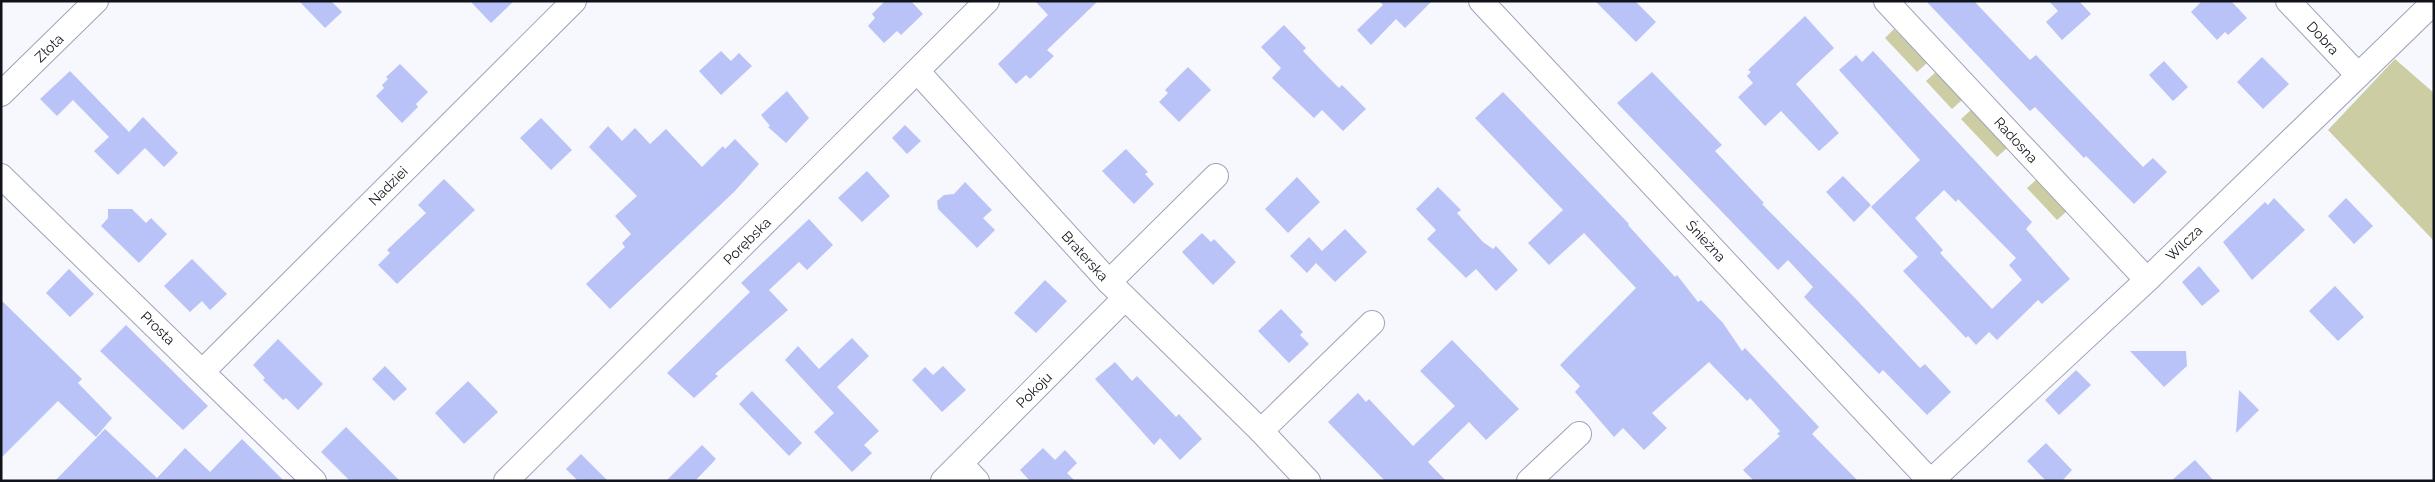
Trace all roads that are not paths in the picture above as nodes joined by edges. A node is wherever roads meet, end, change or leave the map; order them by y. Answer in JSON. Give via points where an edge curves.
{"nodes":[{"id":1,"x":96,"y":1,"type":"edge"},
{"id":2,"x":574,"y":1,"type":"edge"},
{"id":3,"x":1481,"y":1,"type":"edge"},
{"id":4,"x":1886,"y":1,"type":"edge"},
{"id":5,"x":2288,"y":1,"type":"edge"},
{"id":6,"x":986,"y":2,"type":"edge"},
{"id":7,"x":2434,"y":2,"type":"edge"},
{"id":8,"x":918,"y":72,"type":"junction"},
{"id":9,"x":2358,"y":75,"type":"junction"},
{"id":10,"x":1,"y":94,"type":"edge"},
{"id":11,"x":1,"y":176,"type":"edge"},
{"id":12,"x":1216,"y":176,"type":"dead end"},
{"id":13,"x":2147,"y":280,"type":"junction"},
{"id":14,"x":1117,"y":290,"type":"junction"},
{"id":15,"x":1372,"y":323,"type":"dead end"},
{"id":16,"x":203,"y":371,"type":"junction"},
{"id":17,"x":1261,"y":431,"type":"junction"},
{"id":18,"x":1580,"y":434,"type":"dead end"},
{"id":19,"x":969,"y":472,"type":"edge"},
{"id":20,"x":314,"y":481,"type":"edge"},
{"id":21,"x":506,"y":481,"type":"edge"},
{"id":22,"x":943,"y":481,"type":"edge"},
{"id":23,"x":1308,"y":481,"type":"edge"},
{"id":24,"x":1529,"y":481,"type":"edge"},
{"id":25,"x":1931,"y":481,"type":"edge"}],
"edges":[{"from":1,"to":10,"type":"street","name":"Złota"},
{"from":2,"to":16,"type":"street","name":"Nadziei"},
{"from":3,"to":25,"type":"street","name":"Śnieżna"},
{"from":4,"to":13,"type":"street","name":"Radosna"},
{"from":5,"to":9,"type":"street","name":"Dobra"},
{"from":6,"to":8,"type":"street","name":"Porębska"},
{"from":7,"to":9,"type":"street","name":"Wilcza"},
{"from":8,"to":14,"type":"street","name":"Braterska"},
{"from":8,"to":21,"type":"street","name":"Porębska"},
{"from":9,"to":13,"type":"street","name":"Wilcza"},
{"from":11,"to":16,"type":"street","name":"Prosta"},
{"from":12,"to":14,"type":"street","name":"Pokoju"},
{"from":13,"to":25,"type":"street","name":"Wilcza"},
{"from":14,"to":17,"type":"street","name":"Braterska"},
{"from":14,"to":19,"type":"street","name":"Pokoju"},
{"from":15,"to":17,"type":"street"},
{"from":16,"to":20,"type":"street","name":"Prosta"},
{"from":17,"to":23,"type":"street","name":"Braterska"},
{"from":18,"to":24,"type":"street"},
{"from":19,"to":22,"type":"street","name":"Pokoju"}]}
